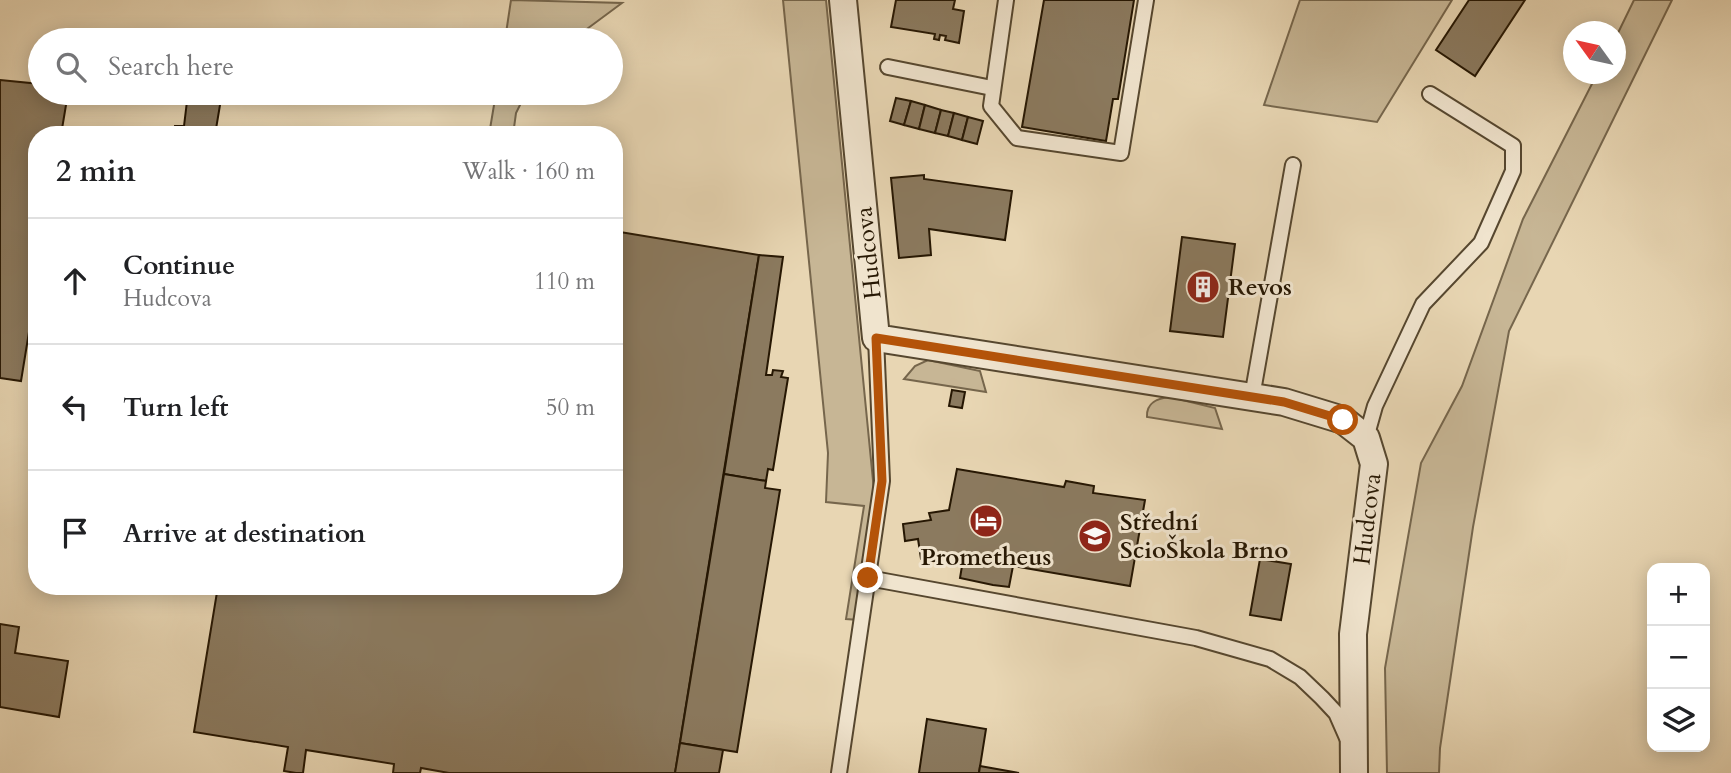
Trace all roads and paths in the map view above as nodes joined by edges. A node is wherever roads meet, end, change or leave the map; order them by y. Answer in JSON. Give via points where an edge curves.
{"nodes":[{"id":1,"x":843,"y":0,"type":"edge"},
{"id":2,"x":1006,"y":0,"type":"edge"},
{"id":3,"x":1146,"y":0,"type":"edge"},
{"id":4,"x":888,"y":67,"type":"dead end"},
{"id":5,"x":992,"y":88,"type":"junction"},
{"id":6,"x":1430,"y":94,"type":"dead end"},
{"id":7,"x":1293,"y":165,"type":"dead end"},
{"id":8,"x":876,"y":338,"type":"junction"},
{"id":9,"x":1252,"y":397,"type":"junction"},
{"id":10,"x":1366,"y":438,"type":"junction"},
{"id":11,"x":868,"y":578,"type":"junction"},
{"id":12,"x":1354,"y":763,"type":"edge"},
{"id":13,"x":839,"y":773,"type":"edge"}],
"edges":[{"from":1,"to":8,"type":"street","name":"Hudcova"},
{"from":2,"to":5,"type":"lane"},
{"from":3,"to":5,"type":"lane","via":[[1121,153],[1017,138],[991,106]]},
{"from":4,"to":5,"type":"lane"},
{"from":6,"to":10,"type":"lane","via":[[1513,146],[1513,171],[1482,243],[1423,304],[1375,406]]},
{"from":7,"to":9,"type":"lane"},
{"from":8,"to":9,"type":"street","name":"Hudcova"},
{"from":8,"to":11,"type":"lane","via":[[882,481]]},
{"from":9,"to":10,"type":"street","name":"Hudcova","via":[[1343,420]]},
{"from":10,"to":12,"type":"street","name":"Hudcova","via":[[1374,464],[1353,634]]},
{"from":11,"to":12,"type":"lane","via":[[1195,638],[1270,659],[1300,677],[1336,713]]},
{"from":11,"to":13,"type":"lane"}]}
